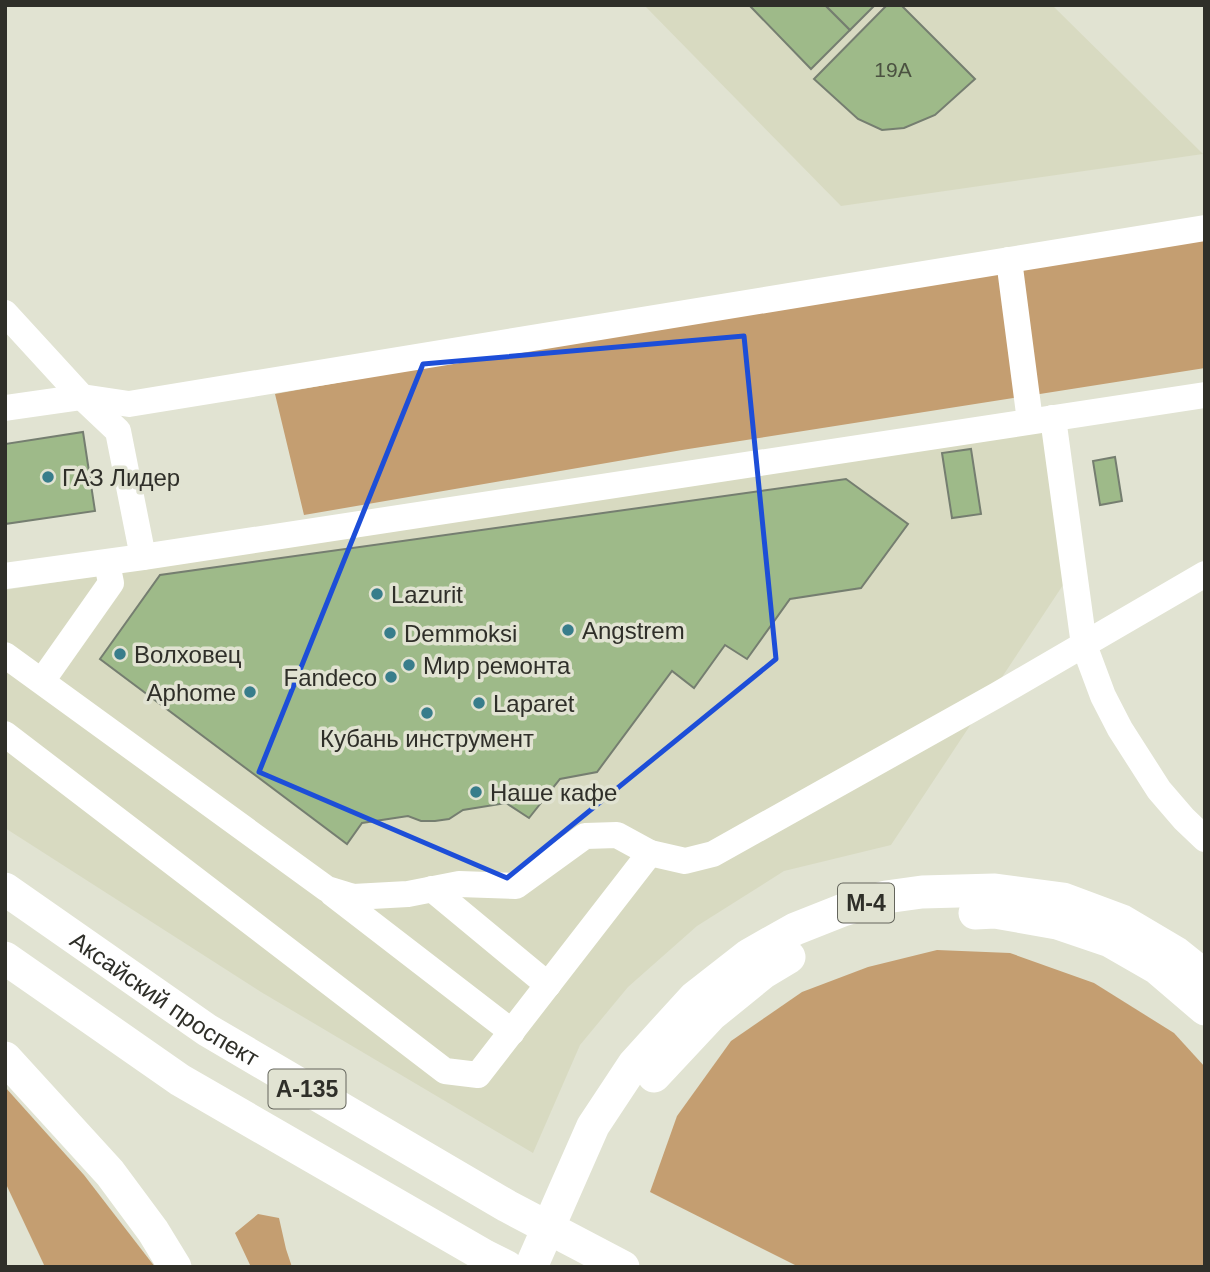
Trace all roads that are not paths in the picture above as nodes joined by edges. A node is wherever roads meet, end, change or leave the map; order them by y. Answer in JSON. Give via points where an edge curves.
{"nodes":[{"id":1,"x":1205,"y":228,"type":"edge"},
{"id":2,"x":1009,"y":260,"type":"junction"},
{"id":3,"x":5,"y":313,"type":"edge"},
{"id":4,"x":1205,"y":395,"type":"edge"},
{"id":5,"x":82,"y":397,"type":"junction"},
{"id":6,"x":5,"y":408,"type":"edge"},
{"id":7,"x":1041,"y":420,"type":"junction"},
{"id":8,"x":143,"y":557,"type":"junction"},
{"id":9,"x":107,"y":563,"type":"junction"},
{"id":10,"x":1205,"y":574,"type":"edge"},
{"id":11,"x":5,"y":576,"type":"edge"},
{"id":12,"x":1084,"y":645,"type":"junction"},
{"id":13,"x":10,"y":667,"type":"edge"},
{"id":14,"x":42,"y":681,"type":"junction"},
{"id":15,"x":5,"y":734,"type":"edge"},
{"id":16,"x":1205,"y":839,"type":"edge"},
{"id":17,"x":650,"y":853,"type":"junction"},
{"id":18,"x":5,"y":889,"type":"edge"},
{"id":19,"x":327,"y":889,"type":"junction"},
{"id":20,"x":432,"y":889,"type":"junction"},
{"id":21,"x":5,"y":958,"type":"edge"},
{"id":22,"x":1205,"y":976,"type":"edge"},
{"id":23,"x":548,"y":985,"type":"junction"},
{"id":24,"x":1205,"y":1009,"type":"edge"},
{"id":25,"x":512,"y":1032,"type":"junction"},
{"id":26,"x":5,"y":1058,"type":"edge"},
{"id":27,"x":603,"y":1130,"type":"junction"},
{"id":28,"x":175,"y":1267,"type":"edge"},
{"id":29,"x":507,"y":1267,"type":"edge"},
{"id":30,"x":531,"y":1267,"type":"edge"},
{"id":31,"x":556,"y":1267,"type":"edge"},
{"id":32,"x":623,"y":1267,"type":"edge"}],
"edges":[{"from":1,"to":2,"type":"street"},
{"from":2,"to":5,"type":"street","via":[[129,404]]},
{"from":2,"to":7,"type":"street"},
{"from":3,"to":5,"type":"street"},
{"from":4,"to":7,"type":"street"},
{"from":5,"to":6,"type":"street"},
{"from":5,"to":8,"type":"street","via":[[118,431]]},
{"from":7,"to":8,"type":"street"},
{"from":7,"to":12,"type":"street"},
{"from":8,"to":9,"type":"street"},
{"from":9,"to":11,"type":"street"},
{"from":9,"to":14,"type":"street","via":[[111,583]]},
{"from":10,"to":12,"type":"street"},
{"from":12,"to":16,"type":"street","via":[[1103,696],[1127,739],[1159,790]]},
{"from":12,"to":17,"type":"street","via":[[713,854],[685,861]]},
{"from":13,"to":14,"type":"street"},
{"from":14,"to":19,"type":"street"},
{"from":15,"to":25,"type":"street","via":[[445,1072],[478,1075]]},
{"from":17,"to":20,"type":"street","via":[[617,835],[585,836],[516,886],[459,884]]},
{"from":17,"to":23,"type":"street"},
{"from":18,"to":32,"type":"main road","name":"Аксайский проспект","number":"А-135","via":[[207,1030],[507,1206]]},
{"from":19,"to":20,"type":"street","via":[[353,897]]},
{"from":19,"to":25,"type":"street"},
{"from":20,"to":23,"type":"street"},
{"from":21,"to":29,"type":"main road","number":"А-135","via":[[180,1080]]},
{"from":22,"to":27,"type":"main road","number":"М-4","via":[[1122,921],[1063,899],[995,890],[886,897],[795,929],[749,955],[694,998],[634,1064]]},
{"from":23,"to":25,"type":"street"},
{"from":24,"to":27,"type":"main road","via":[[1157,968],[1110,941],[1057,923],[995,912],[888,919],[806,947],[764,972],[711,1016]]},
{"from":26,"to":28,"type":"main road","via":[[110,1173]]},
{"from":27,"to":30,"type":"main road","number":"М-4"},
{"from":27,"to":31,"type":"main road"}]}
